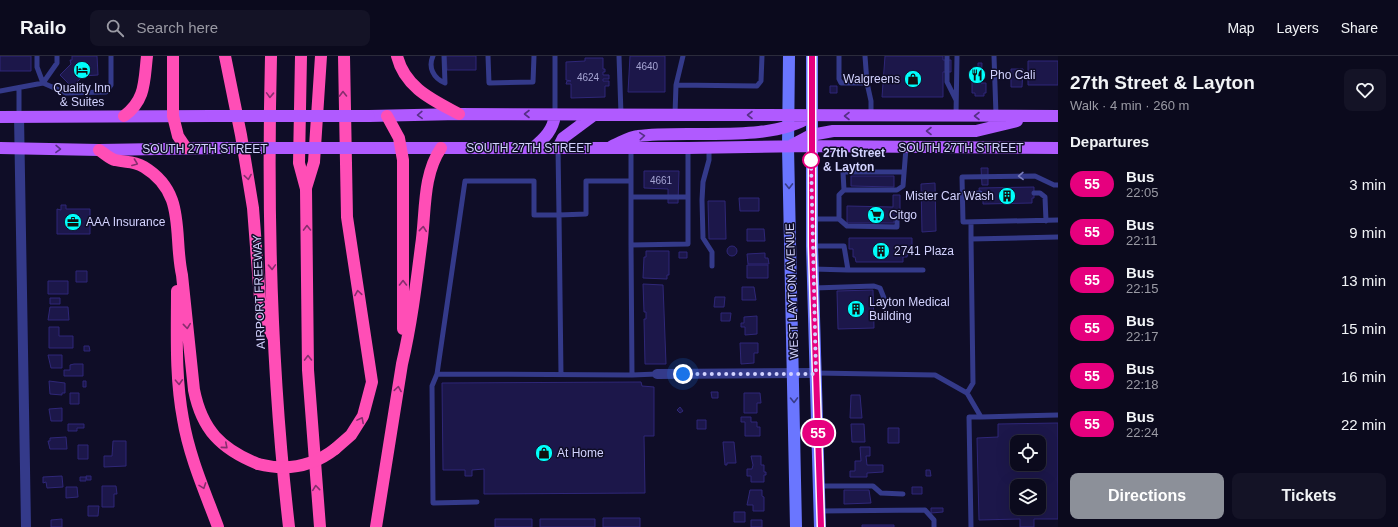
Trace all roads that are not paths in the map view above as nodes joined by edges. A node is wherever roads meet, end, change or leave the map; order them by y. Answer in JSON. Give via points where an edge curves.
{"nodes":[{"id":1,"x":37,"y":56,"type":"edge"},
{"id":2,"x":57,"y":56,"type":"edge"},
{"id":3,"x":111,"y":56,"type":"edge"},
{"id":4,"x":147,"y":56,"type":"edge"},
{"id":5,"x":173,"y":56,"type":"edge"},
{"id":6,"x":226,"y":56,"type":"edge"},
{"id":7,"x":271,"y":56,"type":"edge"},
{"id":8,"x":301,"y":56,"type":"edge"},
{"id":9,"x":321,"y":56,"type":"edge"},
{"id":10,"x":344,"y":56,"type":"edge"},
{"id":11,"x":397,"y":56,"type":"edge"},
{"id":12,"x":434,"y":56,"type":"edge"},
{"id":13,"x":444,"y":56,"type":"edge"},
{"id":14,"x":488,"y":56,"type":"edge"},
{"id":15,"x":534,"y":56,"type":"edge"},
{"id":16,"x":555,"y":56,"type":"edge"},
{"id":17,"x":619,"y":56,"type":"edge"},
{"id":18,"x":683,"y":56,"type":"edge"},
{"id":19,"x":762,"y":56,"type":"edge"},
{"id":20,"x":789,"y":56,"type":"edge"},
{"id":21,"x":812,"y":56,"type":"edge"},
{"id":22,"x":839,"y":56,"type":"edge"},
{"id":23,"x":865,"y":56,"type":"edge"},
{"id":24,"x":947,"y":56,"type":"edge"},
{"id":25,"x":957,"y":56,"type":"edge"},
{"id":26,"x":994,"y":56,"type":"edge"},
{"id":27,"x":43,"y":83,"type":"junction"},
{"id":28,"x":867,"y":83,"type":"junction"},
{"id":29,"x":676,"y":85,"type":"junction"},
{"id":30,"x":20,"y":88,"type":"junction"},
{"id":31,"x":0,"y":91,"type":"edge"},
{"id":32,"x":957,"y":101,"type":"junction"},
{"id":33,"x":459,"y":114,"type":"junction"},
{"id":34,"x":555,"y":114,"type":"junction"},
{"id":35,"x":594,"y":115,"type":"junction"},
{"id":36,"x":621,"y":115,"type":"junction"},
{"id":37,"x":675,"y":115,"type":"junction"},
{"id":38,"x":19,"y":116,"type":"junction"},
{"id":39,"x":124,"y":116,"type":"junction"},
{"id":40,"x":173,"y":116,"type":"junction"},
{"id":41,"x":387,"y":116,"type":"junction"},
{"id":42,"x":812,"y":116,"type":"junction"},
{"id":43,"x":871,"y":116,"type":"junction"},
{"id":44,"x":956,"y":116,"type":"junction"},
{"id":45,"x":996,"y":116,"type":"junction"},
{"id":46,"x":1036,"y":116,"type":"junction"},
{"id":47,"x":1058,"y":116,"type":"edge"},
{"id":48,"x":0,"y":117,"type":"edge"},
{"id":49,"x":789,"y":121,"type":"junction"},
{"id":50,"x":811,"y":141,"type":"junction"},
{"id":51,"x":788,"y":147,"type":"junction"},
{"id":52,"x":0,"y":148,"type":"edge"},
{"id":53,"x":19,"y":148,"type":"junction"},
{"id":54,"x":186,"y":148,"type":"junction"},
{"id":55,"x":402,"y":148,"type":"junction"},
{"id":56,"x":442,"y":148,"type":"junction"},
{"id":57,"x":533,"y":148,"type":"junction"},
{"id":58,"x":558,"y":148,"type":"junction"},
{"id":59,"x":605,"y":148,"type":"junction"},
{"id":60,"x":631,"y":148,"type":"junction"},
{"id":61,"x":688,"y":148,"type":"junction"},
{"id":62,"x":709,"y":148,"type":"junction"},
{"id":63,"x":906,"y":148,"type":"junction"},
{"id":64,"x":1058,"y":148,"type":"edge"},
{"id":65,"x":99,"y":150,"type":"junction"},
{"id":66,"x":904,"y":172,"type":"junction"},
{"id":67,"x":631,"y":181,"type":"junction"},
{"id":68,"x":1058,"y":185,"type":"edge"},
{"id":69,"x":306,"y":189,"type":"junction"},
{"id":70,"x":844,"y":190,"type":"junction"},
{"id":71,"x":980,"y":193,"type":"dead end"},
{"id":72,"x":1034,"y":193,"type":"dead end"},
{"id":73,"x":963,"y":194,"type":"junction"},
{"id":74,"x":688,"y":196,"type":"junction"},
{"id":75,"x":631,"y":197,"type":"junction"},
{"id":76,"x":559,"y":215,"type":"junction"},
{"id":77,"x":897,"y":217,"type":"dead end"},
{"id":78,"x":812,"y":219,"type":"junction"},
{"id":79,"x":839,"y":219,"type":"junction"},
{"id":80,"x":1046,"y":220,"type":"junction"},
{"id":81,"x":1058,"y":220,"type":"edge"},
{"id":82,"x":971,"y":222,"type":"junction"},
{"id":83,"x":1058,"y":237,"type":"edge"},
{"id":84,"x":971,"y":239,"type":"junction"},
{"id":85,"x":631,"y":245,"type":"junction"},
{"id":86,"x":812,"y":246,"type":"junction"},
{"id":87,"x":179,"y":260,"type":"junction"},
{"id":88,"x":712,"y":266,"type":"dead end"},
{"id":89,"x":813,"y":269,"type":"junction"},
{"id":90,"x":848,"y":270,"type":"junction"},
{"id":91,"x":922,"y":270,"type":"dead end"},
{"id":92,"x":814,"y":288,"type":"junction"},
{"id":93,"x":884,"y":298,"type":"dead end"},
{"id":94,"x":275,"y":342,"type":"junction"},
{"id":95,"x":402,"y":364,"type":"junction"},
{"id":96,"x":794,"y":373,"type":"junction"},
{"id":97,"x":437,"y":374,"type":"junction"},
{"id":98,"x":657,"y":374,"type":"joint"},
{"id":99,"x":816,"y":374,"type":"junction"},
{"id":100,"x":561,"y":375,"type":"junction"},
{"id":101,"x":632,"y":375,"type":"junction"},
{"id":102,"x":967,"y":393,"type":"junction"},
{"id":103,"x":1058,"y":415,"type":"edge"},
{"id":104,"x":981,"y":417,"type":"junction"},
{"id":105,"x":820,"y":486,"type":"junction"},
{"id":106,"x":903,"y":494,"type":"dead end"},
{"id":107,"x":477,"y":502,"type":"dead end"},
{"id":108,"x":820,"y":511,"type":"junction"},
{"id":109,"x":26,"y":527,"type":"edge"},
{"id":110,"x":218,"y":527,"type":"edge"},
{"id":111,"x":289,"y":527,"type":"edge"},
{"id":112,"x":320,"y":527,"type":"edge"},
{"id":113,"x":376,"y":527,"type":"edge"},
{"id":114,"x":796,"y":527,"type":"edge"},
{"id":115,"x":820,"y":527,"type":"edge"},
{"id":116,"x":934,"y":527,"type":"edge"},
{"id":117,"x":971,"y":527,"type":"edge"}],
"edges":[{"from":1,"to":27,"type":"lane","via":[[36,67]]},
{"from":2,"to":27,"type":"lane","via":[[57,63]]},
{"from":3,"to":27,"type":"lane","via":[[111,85],[106,92],[66,93]]},
{"from":4,"to":39,"type":"highway","via":[[143,90],[138,104]]},
{"from":5,"to":40,"type":"highway"},
{"from":6,"to":94,"type":"highway","one_way":true,"via":[[253,208],[261,312]]},
{"from":7,"to":94,"type":"highway","name":"AIRPORT FREEWAY","one_way":true,"via":[[269,129]]},
{"from":8,"to":69,"type":"highway","via":[[299,163]]},
{"from":9,"to":69,"type":"highway","via":[[314,162]]},
{"from":87,"to":10,"type":"highway","one_way":true,"bridge":true,"via":[[194,390],[197,405],[211,433],[238,456],[275,468],[295,467],[317,460],[335,449],[351,434],[363,416],[372,382],[347,217]]},
{"from":11,"to":33,"type":"highway","via":[[403,72],[416,88]]},
{"from":12,"to":13,"type":"lane","via":[[431,67],[434,74],[445,83]]},
{"from":14,"to":15,"type":"lane","via":[[488,83],[533,82]]},
{"from":16,"to":34,"type":"lane"},
{"from":17,"to":36,"type":"lane"},
{"from":18,"to":29,"type":"lane"},
{"from":19,"to":29,"type":"lane","via":[[761,81],[757,86]]},
{"from":20,"to":49,"type":"main road","name":"WEST LAYTON AVENUE"},
{"from":21,"to":42,"type":"main road","name":"WEST LAYTON AVENUE"},
{"from":22,"to":28,"type":"lane","via":[[839,79],[842,83]]},
{"from":23,"to":28,"type":"lane"},
{"from":24,"to":32,"type":"lane","via":[[947,82]]},
{"from":25,"to":32,"type":"lane"},
{"from":26,"to":45,"type":"lane"},
{"from":27,"to":30,"type":"lane"},
{"from":28,"to":43,"type":"lane"},
{"from":29,"to":37,"type":"lane"},
{"from":30,"to":31,"type":"lane"},
{"from":30,"to":38,"type":"lane"},
{"from":32,"to":44,"type":"lane"},
{"from":34,"to":33,"type":"main road","one_way":true},
{"from":33,"to":41,"type":"main road","one_way":true},
{"from":34,"to":35,"type":"main road"},
{"from":34,"to":57,"type":"main road","via":[[548,135]]},
{"from":35,"to":36,"type":"main road"},
{"from":35,"to":58,"type":"main road","via":[[563,138]]},
{"from":36,"to":37,"type":"main road"},
{"from":49,"to":37,"type":"main road","one_way":true},
{"from":38,"to":39,"type":"main road"},
{"from":38,"to":48,"type":"main road"},
{"from":38,"to":53,"type":"street"},
{"from":39,"to":40,"type":"main road"},
{"from":40,"to":41,"type":"main road","bridge":true},
{"from":40,"to":54,"type":"highway","via":[[178,136]]},
{"from":41,"to":55,"type":"highway"},
{"from":43,"to":42,"type":"main road","one_way":true},
{"from":42,"to":49,"type":"main road","via":[[801,123]]},
{"from":42,"to":50,"type":"main road","name":"WEST LAYTON AVENUE"},
{"from":43,"to":44,"type":"main road"},
{"from":45,"to":44,"type":"main road","one_way":true},
{"from":45,"to":46,"type":"main road"},
{"from":46,"to":47,"type":"main road"},
{"from":46,"to":50,"type":"main road","one_way":true,"via":[[976,130],[833,132]]},
{"from":49,"to":51,"type":"main road","name":"WEST LAYTON AVENUE"},
{"from":59,"to":49,"type":"main road","one_way":true,"via":[[637,136],[761,131]]},
{"from":50,"to":51,"type":"main road"},
{"from":50,"to":63,"type":"main road","name":"SOUTH 27TH STREET"},
{"from":50,"to":78,"type":"main road","name":"WEST LAYTON AVENUE"},
{"from":51,"to":62,"type":"main road","name":"SOUTH 27TH STREET"},
{"from":51,"to":96,"type":"main road","name":"WEST LAYTON AVENUE","one_way":true},
{"from":52,"to":53,"type":"main road","name":"SOUTH 27TH STREET"},
{"from":53,"to":65,"type":"main road","name":"SOUTH 27TH STREET","one_way":true},
{"from":53,"to":109,"type":"street"},
{"from":54,"to":55,"type":"main road","name":"SOUTH 27TH STREET","bridge":true},
{"from":54,"to":65,"type":"main road","name":"SOUTH 27TH STREET"},
{"from":55,"to":56,"type":"main road","name":"SOUTH 27TH STREET"},
{"from":95,"to":55,"type":"highway","one_way":true},
{"from":56,"to":57,"type":"main road","name":"SOUTH 27TH STREET"},
{"from":95,"to":56,"type":"highway","one_way":true,"via":[[421,246],[429,172]]},
{"from":57,"to":58,"type":"main road","name":"SOUTH 27TH STREET"},
{"from":58,"to":59,"type":"main road","name":"SOUTH 27TH STREET"},
{"from":58,"to":76,"type":"lane"},
{"from":59,"to":60,"type":"main road","name":"SOUTH 27TH STREET"},
{"from":60,"to":61,"type":"main road","name":"SOUTH 27TH STREET"},
{"from":60,"to":67,"type":"lane"},
{"from":61,"to":62,"type":"main road","name":"SOUTH 27TH STREET"},
{"from":61,"to":74,"type":"lane"},
{"from":62,"to":88,"type":"lane","via":[[709,160],[703,182],[702,208],[703,238],[712,252]]},
{"from":63,"to":64,"type":"main road","name":"SOUTH 27TH STREET"},
{"from":63,"to":66,"type":"lane"},
{"from":65,"to":87,"type":"highway","one_way":true,"via":[[114,160],[139,164],[157,176],[166,187],[175,205]]},
{"from":66,"to":70,"type":"lane","via":[[904,186],[897,193]]},
{"from":66,"to":70,"type":"lane","via":[[844,172]]},
{"from":67,"to":75,"type":"lane"},
{"from":67,"to":76,"type":"lane","via":[[586,181],[586,214]]},
{"from":68,"to":73,"type":"lane","one_way":true,"via":[[1035,176],[962,177]]},
{"from":112,"to":69,"type":"highway","one_way":true,"via":[[308,370]]},
{"from":70,"to":79,"type":"lane","via":[[839,195]]},
{"from":71,"to":73,"type":"lane"},
{"from":72,"to":80,"type":"lane","via":[[1040,193],[1044,197]]},
{"from":73,"to":82,"type":"lane","via":[[963,222]]},
{"from":74,"to":75,"type":"lane"},
{"from":74,"to":85,"type":"lane","via":[[688,244]]},
{"from":75,"to":85,"type":"lane"},
{"from":76,"to":97,"type":"lane","via":[[534,215],[534,181],[466,181]]},
{"from":76,"to":100,"type":"lane"},
{"from":77,"to":79,"type":"lane","via":[[897,226],[847,226]]},
{"from":78,"to":79,"type":"lane"},
{"from":78,"to":86,"type":"main road","name":"WEST LAYTON AVENUE"},
{"from":80,"to":81,"type":"lane"},
{"from":80,"to":82,"type":"lane"},
{"from":82,"to":84,"type":"lane"},
{"from":83,"to":84,"type":"lane"},
{"from":84,"to":102,"type":"lane","via":[[973,383]]},
{"from":85,"to":101,"type":"lane"},
{"from":86,"to":89,"type":"main road","name":"WEST LAYTON AVENUE"},
{"from":86,"to":90,"type":"lane","via":[[844,246]]},
{"from":87,"to":110,"type":"highway","one_way":true,"via":[[176,275],[178,365],[183,420],[193,458]]},
{"from":89,"to":90,"type":"lane"},
{"from":89,"to":92,"type":"main road","name":"WEST LAYTON AVENUE"},
{"from":90,"to":91,"type":"lane"},
{"from":92,"to":93,"type":"lane","via":[[874,286],[880,288]]},
{"from":92,"to":99,"type":"main road","name":"WEST LAYTON AVENUE"},
{"from":94,"to":111,"type":"highway","name":"AIRPORT FREEWAY"},
{"from":113,"to":95,"type":"highway","one_way":true},
{"from":96,"to":98,"type":"street"},
{"from":96,"to":99,"type":"street"},
{"from":96,"to":114,"type":"main road","name":"WEST LAYTON AVENUE","one_way":true},
{"from":97,"to":100,"type":"lane"},
{"from":97,"to":107,"type":"lane","via":[[432,386],[433,503]]},
{"from":98,"to":101,"type":"lane"},
{"from":99,"to":102,"type":"lane","via":[[935,375]]},
{"from":99,"to":105,"type":"main road","name":"WEST LAYTON AVENUE"},
{"from":100,"to":101,"type":"lane"},
{"from":102,"to":104,"type":"lane"},
{"from":103,"to":104,"type":"lane"},
{"from":104,"to":117,"type":"lane","via":[[969,417]]},
{"from":105,"to":106,"type":"lane","via":[[873,486],[881,493]]},
{"from":105,"to":108,"type":"main road","name":"WEST LAYTON AVENUE"},
{"from":108,"to":115,"type":"main road","name":"WEST LAYTON AVENUE"},
{"from":108,"to":116,"type":"lane","via":[[925,510],[934,520]]}]}
